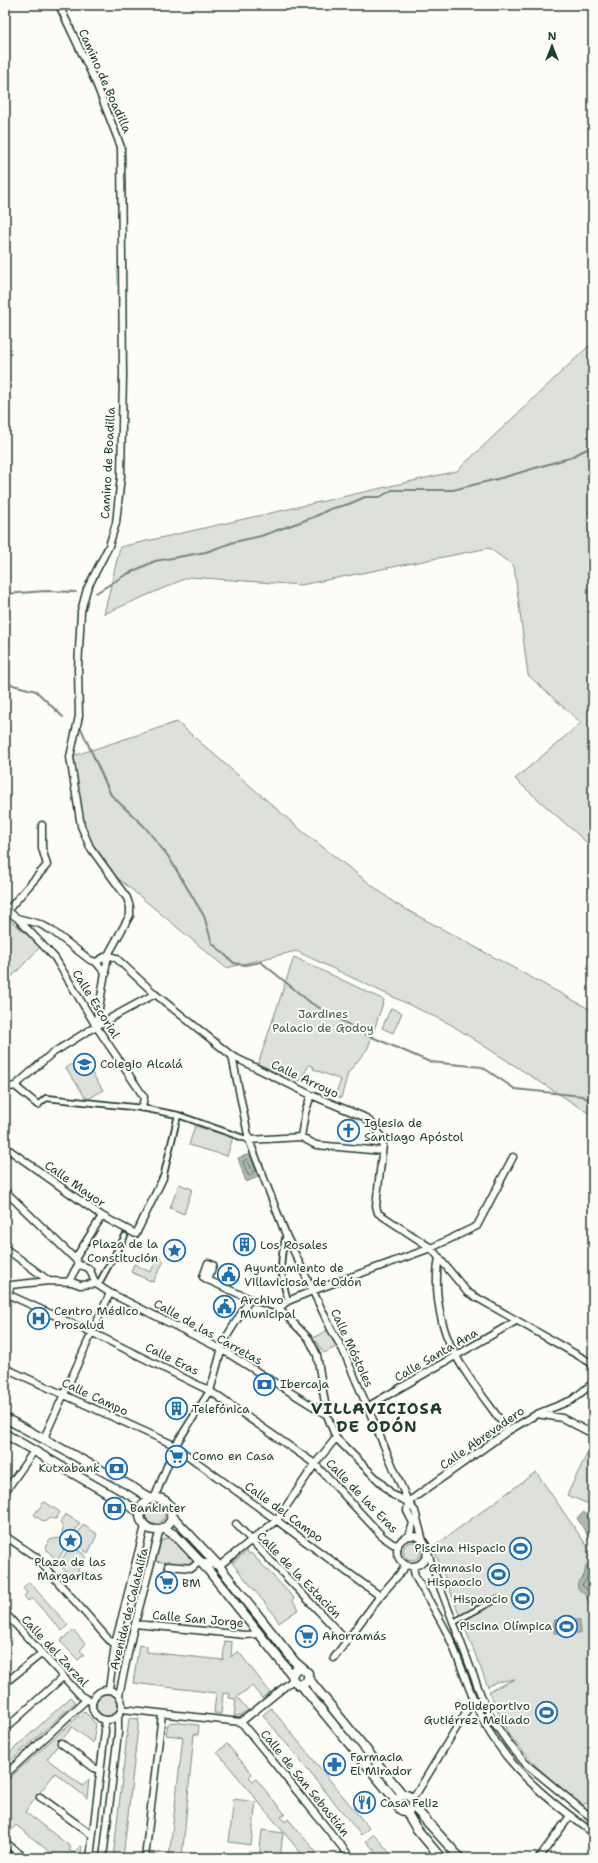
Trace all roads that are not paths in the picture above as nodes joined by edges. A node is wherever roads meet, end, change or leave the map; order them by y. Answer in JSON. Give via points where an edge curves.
{"nodes":[{"id":1,"x":58,"y":5,"type":"edge"},
{"id":2,"x":42,"y":825,"type":"dead end"},
{"id":3,"x":6,"y":910,"type":"edge"},
{"id":4,"x":17,"y":918,"type":"junction"},
{"id":5,"x":108,"y":955,"type":"junction"},
{"id":6,"x":96,"y":962,"type":"junction"},
{"id":7,"x":106,"y":974,"type":"junction"},
{"id":8,"x":154,"y":994,"type":"junction"},
{"id":9,"x":96,"y":1026,"type":"junction"},
{"id":10,"x":232,"y":1056,"type":"junction"},
{"id":11,"x":15,"y":1086,"type":"junction"},
{"id":12,"x":5,"y":1088,"type":"edge"},
{"id":13,"x":311,"y":1095,"type":"junction"},
{"id":14,"x":38,"y":1105,"type":"joint"},
{"id":15,"x":142,"y":1108,"type":"junction"},
{"id":16,"x":178,"y":1116,"type":"junction"},
{"id":17,"x":301,"y":1137,"type":"junction"},
{"id":18,"x":249,"y":1140,"type":"junction"},
{"id":19,"x":5,"y":1147,"type":"edge"},
{"id":20,"x":382,"y":1151,"type":"junction"},
{"id":21,"x":513,"y":1157,"type":"dead end"},
{"id":22,"x":163,"y":1178,"type":"joint"},
{"id":23,"x":5,"y":1191,"type":"edge"},
{"id":24,"x":102,"y":1216,"type":"junction"},
{"id":25,"x":286,"y":1234,"type":"junction"},
{"id":26,"x":125,"y":1236,"type":"dead end"},
{"id":27,"x":5,"y":1248,"type":"edge"},
{"id":28,"x":431,"y":1248,"type":"junction"},
{"id":29,"x":439,"y":1257,"type":"junction"},
{"id":30,"x":75,"y":1259,"type":"junction"},
{"id":31,"x":79,"y":1265,"type":"junction"},
{"id":32,"x":208,"y":1280,"type":"dead end"},
{"id":33,"x":49,"y":1281,"type":"junction"},
{"id":34,"x":70,"y":1282,"type":"junction"},
{"id":35,"x":97,"y":1285,"type":"junction"},
{"id":36,"x":312,"y":1291,"type":"junction"},
{"id":37,"x":110,"y":1293,"type":"junction"},
{"id":38,"x":6,"y":1294,"type":"edge"},
{"id":39,"x":250,"y":1299,"type":"junction"},
{"id":40,"x":288,"y":1301,"type":"junction"},
{"id":41,"x":279,"y":1308,"type":"junction"},
{"id":42,"x":516,"y":1321,"type":"junction"},
{"id":43,"x":93,"y":1333,"type":"junction"},
{"id":44,"x":221,"y":1349,"type":"junction"},
{"id":45,"x":456,"y":1356,"type":"junction"},
{"id":46,"x":593,"y":1364,"type":"edge"},
{"id":47,"x":5,"y":1368,"type":"edge"},
{"id":48,"x":593,"y":1384,"type":"edge"},
{"id":49,"x":210,"y":1391,"type":"junction"},
{"id":50,"x":64,"y":1394,"type":"junction"},
{"id":51,"x":367,"y":1407,"type":"junction"},
{"id":52,"x":537,"y":1414,"type":"junction"},
{"id":53,"x":327,"y":1415,"type":"junction"},
{"id":54,"x":5,"y":1418,"type":"edge"},
{"id":55,"x":508,"y":1431,"type":"junction"},
{"id":56,"x":5,"y":1434,"type":"edge"},
{"id":57,"x":593,"y":1434,"type":"edge"},
{"id":58,"x":44,"y":1438,"type":"junction"},
{"id":59,"x":336,"y":1438,"type":"junction"},
{"id":60,"x":175,"y":1446,"type":"junction"},
{"id":61,"x":34,"y":1451,"type":"junction"},
{"id":62,"x":315,"y":1464,"type":"junction"},
{"id":63,"x":5,"y":1492,"type":"edge"},
{"id":64,"x":152,"y":1499,"type":"junction"},
{"id":65,"x":408,"y":1502,"type":"junction"},
{"id":66,"x":140,"y":1512,"type":"junction"},
{"id":67,"x":171,"y":1515,"type":"junction"},
{"id":68,"x":277,"y":1520,"type":"junction"},
{"id":69,"x":236,"y":1524,"type":"dead end"},
{"id":70,"x":145,"y":1526,"type":"junction"},
{"id":71,"x":162,"y":1529,"type":"junction"},
{"id":72,"x":5,"y":1536,"type":"edge"},
{"id":73,"x":409,"y":1536,"type":"junction"},
{"id":74,"x":252,"y":1542,"type":"junction"},
{"id":75,"x":425,"y":1543,"type":"junction"},
{"id":76,"x":396,"y":1545,"type":"junction"},
{"id":77,"x":200,"y":1562,"type":"junction"},
{"id":78,"x":404,"y":1564,"type":"junction"},
{"id":79,"x":168,"y":1566,"type":"dead end"},
{"id":80,"x":219,"y":1566,"type":"junction"},
{"id":81,"x":413,"y":1566,"type":"junction"},
{"id":82,"x":380,"y":1596,"type":"junction"},
{"id":83,"x":496,"y":1599,"type":"dead end"},
{"id":84,"x":5,"y":1613,"type":"edge"},
{"id":85,"x":454,"y":1622,"type":"junction"},
{"id":86,"x":135,"y":1624,"type":"junction"},
{"id":87,"x":458,"y":1633,"type":"junction"},
{"id":88,"x":259,"y":1634,"type":"junction"},
{"id":89,"x":449,"y":1637,"type":"junction"},
{"id":90,"x":347,"y":1641,"type":"junction"},
{"id":91,"x":115,"y":1644,"type":"junction"},
{"id":92,"x":41,"y":1654,"type":"junction"},
{"id":93,"x":334,"y":1658,"type":"dead end"},
{"id":94,"x":300,"y":1668,"type":"junction"},
{"id":95,"x":63,"y":1677,"type":"junction"},
{"id":96,"x":293,"y":1678,"type":"junction"},
{"id":97,"x":308,"y":1678,"type":"junction"},
{"id":98,"x":5,"y":1683,"type":"edge"},
{"id":99,"x":301,"y":1685,"type":"junction"},
{"id":100,"x":109,"y":1689,"type":"junction"},
{"id":101,"x":119,"y":1695,"type":"junction"},
{"id":102,"x":474,"y":1699,"type":"junction"},
{"id":103,"x":89,"y":1701,"type":"junction"},
{"id":104,"x":122,"y":1709,"type":"junction"},
{"id":105,"x":162,"y":1714,"type":"junction"},
{"id":106,"x":118,"y":1715,"type":"junction"},
{"id":107,"x":104,"y":1720,"type":"junction"},
{"id":108,"x":241,"y":1722,"type":"junction"},
{"id":109,"x":5,"y":1730,"type":"edge"},
{"id":110,"x":61,"y":1744,"type":"dead end"},
{"id":111,"x":100,"y":1770,"type":"junction"},
{"id":112,"x":5,"y":1775,"type":"edge"},
{"id":113,"x":403,"y":1795,"type":"junction"},
{"id":114,"x":40,"y":1797,"type":"dead end"},
{"id":115,"x":397,"y":1802,"type":"junction"},
{"id":116,"x":413,"y":1802,"type":"junction"},
{"id":117,"x":406,"y":1811,"type":"junction"},
{"id":118,"x":570,"y":1816,"type":"junction"},
{"id":119,"x":593,"y":1819,"type":"edge"},
{"id":120,"x":593,"y":1833,"type":"edge"},
{"id":121,"x":92,"y":1836,"type":"junction"},
{"id":122,"x":5,"y":1842,"type":"edge"},
{"id":123,"x":25,"y":1858,"type":"edge"},
{"id":124,"x":90,"y":1858,"type":"edge"},
{"id":125,"x":103,"y":1858,"type":"edge"},
{"id":126,"x":145,"y":1858,"type":"edge"},
{"id":127,"x":351,"y":1858,"type":"edge"},
{"id":128,"x":441,"y":1858,"type":"edge"},
{"id":129,"x":460,"y":1858,"type":"edge"},
{"id":130,"x":539,"y":1858,"type":"edge"}],
"edges":[{"from":1,"to":5,"type":"street","name":"Camino de Boadilla","via":[[96,83],[121,147],[123,375],[120,476],[116,523],[109,546],[87,589],[81,611],[79,716],[70,757],[81,826],[101,864],[127,898],[130,907],[130,915]]},
{"from":2,"to":3,"type":"street","via":[[42,848],[47,865]]},
{"from":3,"to":4,"type":"street"},
{"from":4,"to":6,"type":"street","via":[[51,930]]},
{"from":4,"to":9,"type":"street","name":"Calle Escorial","via":[[55,958]]},
{"from":5,"to":6,"type":"street"},
{"from":5,"to":7,"type":"street"},
{"from":5,"to":8,"type":"street","name":"Calle Arroyo","via":[[116,958]]},
{"from":6,"to":7,"type":"street"},
{"from":7,"to":9,"type":"street"},
{"from":8,"to":9,"type":"street"},
{"from":8,"to":10,"type":"street","name":"Calle Arroyo"},
{"from":9,"to":11,"type":"street","via":[[51,1054]]},
{"from":9,"to":15,"type":"street","name":"Calle Escorial","via":[[144,1097]]},
{"from":10,"to":13,"type":"street","name":"Calle Arroyo"},
{"from":10,"to":18,"type":"street","name":"Calle Móstoles"},
{"from":11,"to":12,"type":"street"},
{"from":11,"to":14,"type":"street"},
{"from":13,"to":17,"type":"street"},
{"from":13,"to":20,"type":"street","name":"Calle Arroyo","via":[[372,1122],[382,1138]]},
{"from":14,"to":15,"type":"street","via":[[46,1098]]},
{"from":15,"to":16,"type":"street"},
{"from":16,"to":18,"type":"street"},
{"from":16,"to":22,"type":"street"},
{"from":17,"to":18,"type":"street"},
{"from":17,"to":20,"type":"street","via":[[316,1145]]},
{"from":18,"to":25,"type":"street","name":"Calle Móstoles"},
{"from":19,"to":24,"type":"street","name":"Calle Mayor"},
{"from":20,"to":28,"type":"street","name":"Calle Arroyo","via":[[376,1206],[378,1213]]},
{"from":21,"to":28,"type":"street","via":[[477,1226]]},
{"from":22,"to":24,"type":"street","name":"Calle Mayor","via":[[136,1234]]},
{"from":23,"to":30,"type":"street"},
{"from":24,"to":30,"type":"street"},
{"from":25,"to":36,"type":"street","name":"Calle Móstoles"},
{"from":25,"to":40,"type":"street","via":[[281,1255],[281,1276]]},
{"from":26,"to":35,"type":"street"},
{"from":27,"to":33,"type":"street"},
{"from":28,"to":29,"type":"street"},
{"from":28,"to":36,"type":"street"},
{"from":29,"to":42,"type":"street","via":[[467,1292]]},
{"from":29,"to":45,"type":"street","via":[[436,1271],[440,1310],[449,1342]]},
{"from":30,"to":31,"type":"street"},
{"from":31,"to":34,"type":"street"},
{"from":31,"to":35,"type":"street","via":[[91,1271]]},
{"from":32,"to":39,"type":"street"},
{"from":33,"to":34,"type":"street"},
{"from":33,"to":38,"type":"street","via":[[11,1285]]},
{"from":34,"to":35,"type":"street"},
{"from":35,"to":37,"type":"street","name":"Calle de las Carretas"},
{"from":36,"to":40,"type":"street"},
{"from":36,"to":51,"type":"street","name":"Calle Móstoles","via":[[343,1350]]},
{"from":37,"to":43,"type":"street"},
{"from":37,"to":44,"type":"street","name":"Calle de las Carretas"},
{"from":38,"to":43,"type":"street","name":"Calle Eras"},
{"from":39,"to":41,"type":"street"},
{"from":39,"to":44,"type":"street"},
{"from":40,"to":41,"type":"street"},
{"from":41,"to":53,"type":"street","via":[[309,1339],[317,1355]]},
{"from":42,"to":45,"type":"street","name":"Calle Santa Ana"},
{"from":42,"to":46,"type":"street"},
{"from":43,"to":49,"type":"street","name":"Calle Eras"},
{"from":43,"to":50,"type":"street"},
{"from":44,"to":49,"type":"street"},
{"from":44,"to":53,"type":"street","name":"Calle de las Carretas"},
{"from":45,"to":51,"type":"street","name":"Calle Santa Ana"},
{"from":45,"to":55,"type":"street"},
{"from":47,"to":50,"type":"street","name":"Calle Campo"},
{"from":48,"to":52,"type":"street","name":"Calle Abrevadero","via":[[572,1400]]},
{"from":49,"to":60,"type":"street"},
{"from":49,"to":62,"type":"street","name":"Calle Eras"},
{"from":50,"to":58,"type":"street"},
{"from":50,"to":60,"type":"street","name":"Calle Campo"},
{"from":51,"to":65,"type":"street","name":"Calle Móstoles"},
{"from":52,"to":55,"type":"street","name":"Calle Abrevadero"},
{"from":52,"to":57,"type":"street","via":[[562,1418]]},
{"from":53,"to":59,"type":"street"},
{"from":54,"to":58,"type":"street"},
{"from":55,"to":65,"type":"street","name":"Calle Abrevadero"},
{"from":56,"to":61,"type":"street"},
{"from":58,"to":64,"type":"street"},
{"from":59,"to":62,"type":"street"},
{"from":59,"to":65,"type":"street","via":[[393,1495]]},
{"from":60,"to":64,"type":"street"},
{"from":60,"to":68,"type":"street","name":"Calle del Campo"},
{"from":61,"to":63,"type":"street"},
{"from":61,"to":66,"type":"street"},
{"from":62,"to":68,"type":"street"},
{"from":62,"to":76,"type":"street","name":"Calle de las Eras","via":[[383,1537]]},
{"from":64,"to":66,"type":"street","via":[[145,1502]]},
{"from":64,"to":67,"type":"street","via":[[167,1503]]},
{"from":65,"to":73,"type":"street","via":[[407,1511],[413,1524]]},
{"from":65,"to":75,"type":"street","via":[[415,1511]]},
{"from":66,"to":70,"type":"street"},
{"from":67,"to":71,"type":"street","via":[[167,1525]]},
{"from":67,"to":80,"type":"street"},
{"from":68,"to":74,"type":"street"},
{"from":68,"to":82,"type":"street","name":"Calle del Campo"},
{"from":69,"to":74,"type":"street","name":"Calle de la Estación"},
{"from":70,"to":71,"type":"street","via":[[155,1530]]},
{"from":70,"to":91,"type":"street","name":"Avenida de Calatalifa"},
{"from":71,"to":77,"type":"street","via":[[175,1535]]},
{"from":71,"to":86,"type":"street","name":"Avenida de Calatalifa"},
{"from":72,"to":91,"type":"street","via":[[36,1557]]},
{"from":73,"to":75,"type":"street","via":[[417,1537]]},
{"from":73,"to":76,"type":"street"},
{"from":74,"to":80,"type":"street"},
{"from":74,"to":90,"type":"street","name":"Calle de la Estación"},
{"from":75,"to":81,"type":"street","via":[[425,1559]]},
{"from":75,"to":85,"type":"street"},
{"from":76,"to":78,"type":"street"},
{"from":77,"to":79,"type":"street","via":[[192,1568]]},
{"from":77,"to":80,"type":"street"},
{"from":77,"to":88,"type":"street"},
{"from":78,"to":81,"type":"street"},
{"from":78,"to":82,"type":"street","via":[[403,1570]]},
{"from":80,"to":94,"type":"street"},
{"from":81,"to":89,"type":"street","via":[[415,1576]]},
{"from":82,"to":90,"type":"street"},
{"from":83,"to":85,"type":"street"},
{"from":84,"to":92,"type":"street","name":"Calle del Zarzal"},
{"from":85,"to":87,"type":"street"},
{"from":86,"to":88,"type":"street","name":"Calle San Jorge","via":[[245,1635]]},
{"from":86,"to":101,"type":"street","name":"Avenida de Calatalifa"},
{"from":87,"to":89,"type":"street"},
{"from":87,"to":119,"type":"street","via":[[482,1698],[493,1721],[509,1744],[526,1764]]},
{"from":88,"to":96,"type":"street"},
{"from":89,"to":102,"type":"street"},
{"from":90,"to":93,"type":"street"},
{"from":91,"to":100,"type":"street","name":"Avenida de Calatalifa"},
{"from":92,"to":95,"type":"street","name":"Calle del Zarzal"},
{"from":92,"to":98,"type":"street"},
{"from":94,"to":96,"type":"street","via":[[294,1671]]},
{"from":94,"to":97,"type":"street","via":[[308,1673]]},
{"from":95,"to":103,"type":"street","name":"Calle del Zarzal"},
{"from":95,"to":109,"type":"street"},
{"from":96,"to":99,"type":"street"},
{"from":96,"to":108,"type":"street"},
{"from":97,"to":99,"type":"street"},
{"from":97,"to":113,"type":"street"},
{"from":99,"to":115,"type":"street"},
{"from":100,"to":101,"type":"street"},
{"from":100,"to":103,"type":"street","via":[[100,1691]]},
{"from":101,"to":104,"type":"street"},
{"from":102,"to":116,"type":"street"},
{"from":102,"to":118,"type":"street","via":[[485,1724],[509,1760]]},
{"from":103,"to":107,"type":"street","via":[[96,1716]]},
{"from":103,"to":112,"type":"street"},
{"from":104,"to":105,"type":"street"},
{"from":104,"to":106,"type":"street"},
{"from":105,"to":108,"type":"street"},
{"from":105,"to":126,"type":"street"},
{"from":106,"to":107,"type":"street"},
{"from":106,"to":125,"type":"street"},
{"from":107,"to":111,"type":"street"},
{"from":108,"to":127,"type":"street","name":"Calle de San Sebastián"},
{"from":110,"to":111,"type":"street"},
{"from":111,"to":121,"type":"street"},
{"from":113,"to":115,"type":"street"},
{"from":113,"to":116,"type":"street"},
{"from":114,"to":121,"type":"street"},
{"from":115,"to":117,"type":"street","via":[[398,1808]]},
{"from":116,"to":117,"type":"street"},
{"from":116,"to":129,"type":"street"},
{"from":117,"to":128,"type":"street","via":[[416,1828]]},
{"from":118,"to":120,"type":"street"},
{"from":118,"to":130,"type":"street"},
{"from":121,"to":124,"type":"street"},
{"from":122,"to":123,"type":"street"}]}
